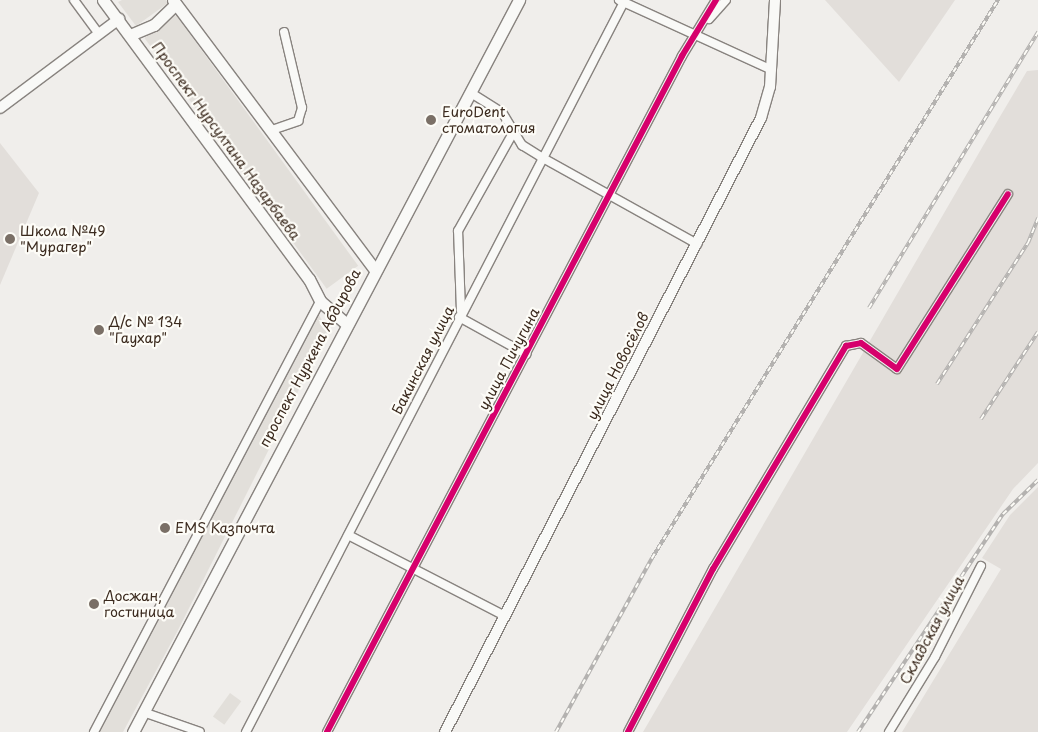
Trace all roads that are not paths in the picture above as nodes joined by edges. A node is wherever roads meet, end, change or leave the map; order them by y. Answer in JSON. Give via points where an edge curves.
{"nodes":[{"id":1,"x":74,"y":0,"type":"edge"},
{"id":2,"x":519,"y":0,"type":"edge"},
{"id":3,"x":716,"y":0,"type":"edge"},
{"id":4,"x":726,"y":0,"type":"edge"},
{"id":5,"x":775,"y":0,"type":"edge"},
{"id":6,"x":623,"y":1,"type":"edge"},
{"id":7,"x":109,"y":2,"type":"edge"},
{"id":8,"x":174,"y":2,"type":"edge"},
{"id":9,"x":119,"y":20,"type":"junction"},
{"id":10,"x":284,"y":32,"type":"dead end"},
{"id":11,"x":99,"y":34,"type":"junction"},
{"id":12,"x":696,"y":34,"type":"junction"},
{"id":13,"x":130,"y":35,"type":"junction"},
{"id":14,"x":772,"y":70,"type":"junction"},
{"id":15,"x":471,"y":93,"type":"junction"},
{"id":16,"x":0,"y":108,"type":"edge"},
{"id":17,"x":272,"y":130,"type":"junction"},
{"id":18,"x":513,"y":133,"type":"junction"},
{"id":19,"x":541,"y":157,"type":"junction"},
{"id":20,"x":609,"y":194,"type":"junction"},
{"id":21,"x":1008,"y":194,"type":"dead end"},
{"id":22,"x":697,"y":244,"type":"junction"},
{"id":23,"x":374,"y":269,"type":"junction"},
{"id":24,"x":320,"y":301,"type":"junction"},
{"id":25,"x":460,"y":315,"type":"junction"},
{"id":26,"x":346,"y":324,"type":"junction"},
{"id":27,"x":526,"y":354,"type":"junction"},
{"id":28,"x":350,"y":536,"type":"junction"},
{"id":29,"x":981,"y":566,"type":"dead end"},
{"id":30,"x":413,"y":570,"type":"junction"},
{"id":31,"x":506,"y":616,"type":"junction"},
{"id":32,"x":142,"y":712,"type":"junction"},
{"id":33,"x":94,"y":732,"type":"edge"},
{"id":34,"x":133,"y":732,"type":"edge"},
{"id":35,"x":200,"y":732,"type":"edge"},
{"id":36,"x":246,"y":732,"type":"edge"},
{"id":37,"x":327,"y":732,"type":"edge"},
{"id":38,"x":445,"y":732,"type":"edge"},
{"id":39,"x":628,"y":732,"type":"edge"},
{"id":40,"x":889,"y":732,"type":"edge"}],
"edges":[{"from":1,"to":11,"type":"street"},
{"from":2,"to":15,"type":"main road","name":"проспект Нуркена Абдирова"},
{"from":3,"to":12,"type":"street","name":"улица Пичугина"},
{"from":4,"to":12,"type":"street"},
{"from":5,"to":14,"type":"street","name":"улица Новосёлов"},
{"from":6,"to":12,"type":"street"},
{"from":6,"to":19,"type":"street","name":"Бакинская улица"},
{"from":7,"to":9,"type":"main road","name":"Проспект Нурсултана Назарбаева"},
{"from":8,"to":13,"type":"main road","via":[[154,25]]},
{"from":8,"to":17,"type":"main road"},
{"from":9,"to":11,"type":"street"},
{"from":9,"to":13,"type":"main road","name":"Проспект Нурсултана Назарбаева"},
{"from":10,"to":17,"type":"street","via":[[302,108],[298,121]]},
{"from":11,"to":16,"type":"street"},
{"from":12,"to":14,"type":"street"},
{"from":12,"to":20,"type":"street","name":"улица Пичугина"},
{"from":13,"to":24,"type":"main road","name":"Проспект Нурсултана Назарбаева","via":[[309,279]]},
{"from":14,"to":22,"type":"street","name":"улица Новосёлов","via":[[761,118]]},
{"from":15,"to":18,"type":"street","via":[[502,112]]},
{"from":15,"to":23,"type":"main road","name":"проспект Нуркена Абдирова"},
{"from":17,"to":23,"type":"main road"},
{"from":18,"to":19,"type":"street"},
{"from":18,"to":25,"type":"street","via":[[458,231]]},
{"from":19,"to":20,"type":"street"},
{"from":19,"to":25,"type":"street","name":"Бакинская улица"},
{"from":20,"to":22,"type":"street"},
{"from":20,"to":27,"type":"street","name":"улица Пичугина"},
{"from":21,"to":39,"type":"street","via":[[897,369],[861,343],[846,346],[713,569]]},
{"from":22,"to":31,"type":"street","name":"улица Новосёлов"},
{"from":23,"to":26,"type":"main road","name":"проспект Нуркена Абдирова"},
{"from":24,"to":26,"type":"main road"},
{"from":24,"to":33,"type":"street","name":"проспект Нуркена Абдирова"},
{"from":25,"to":27,"type":"street"},
{"from":25,"to":28,"type":"street","name":"Бакинская улица"},
{"from":26,"to":32,"type":"main road","name":"проспект Нуркена Абдирова"},
{"from":27,"to":30,"type":"street","name":"улица Пичугина"},
{"from":28,"to":30,"type":"street"},
{"from":28,"to":36,"type":"street","name":"Бакинская улица"},
{"from":29,"to":40,"type":"street","name":"Складская улица","via":[[934,657]]},
{"from":30,"to":31,"type":"street"},
{"from":30,"to":37,"type":"street","name":"улица Пичугина"},
{"from":31,"to":38,"type":"street","name":"улица Новосёлов"},
{"from":32,"to":34,"type":"main road","name":"проспект Нуркена Абдирова"},
{"from":32,"to":35,"type":"street"}]}
